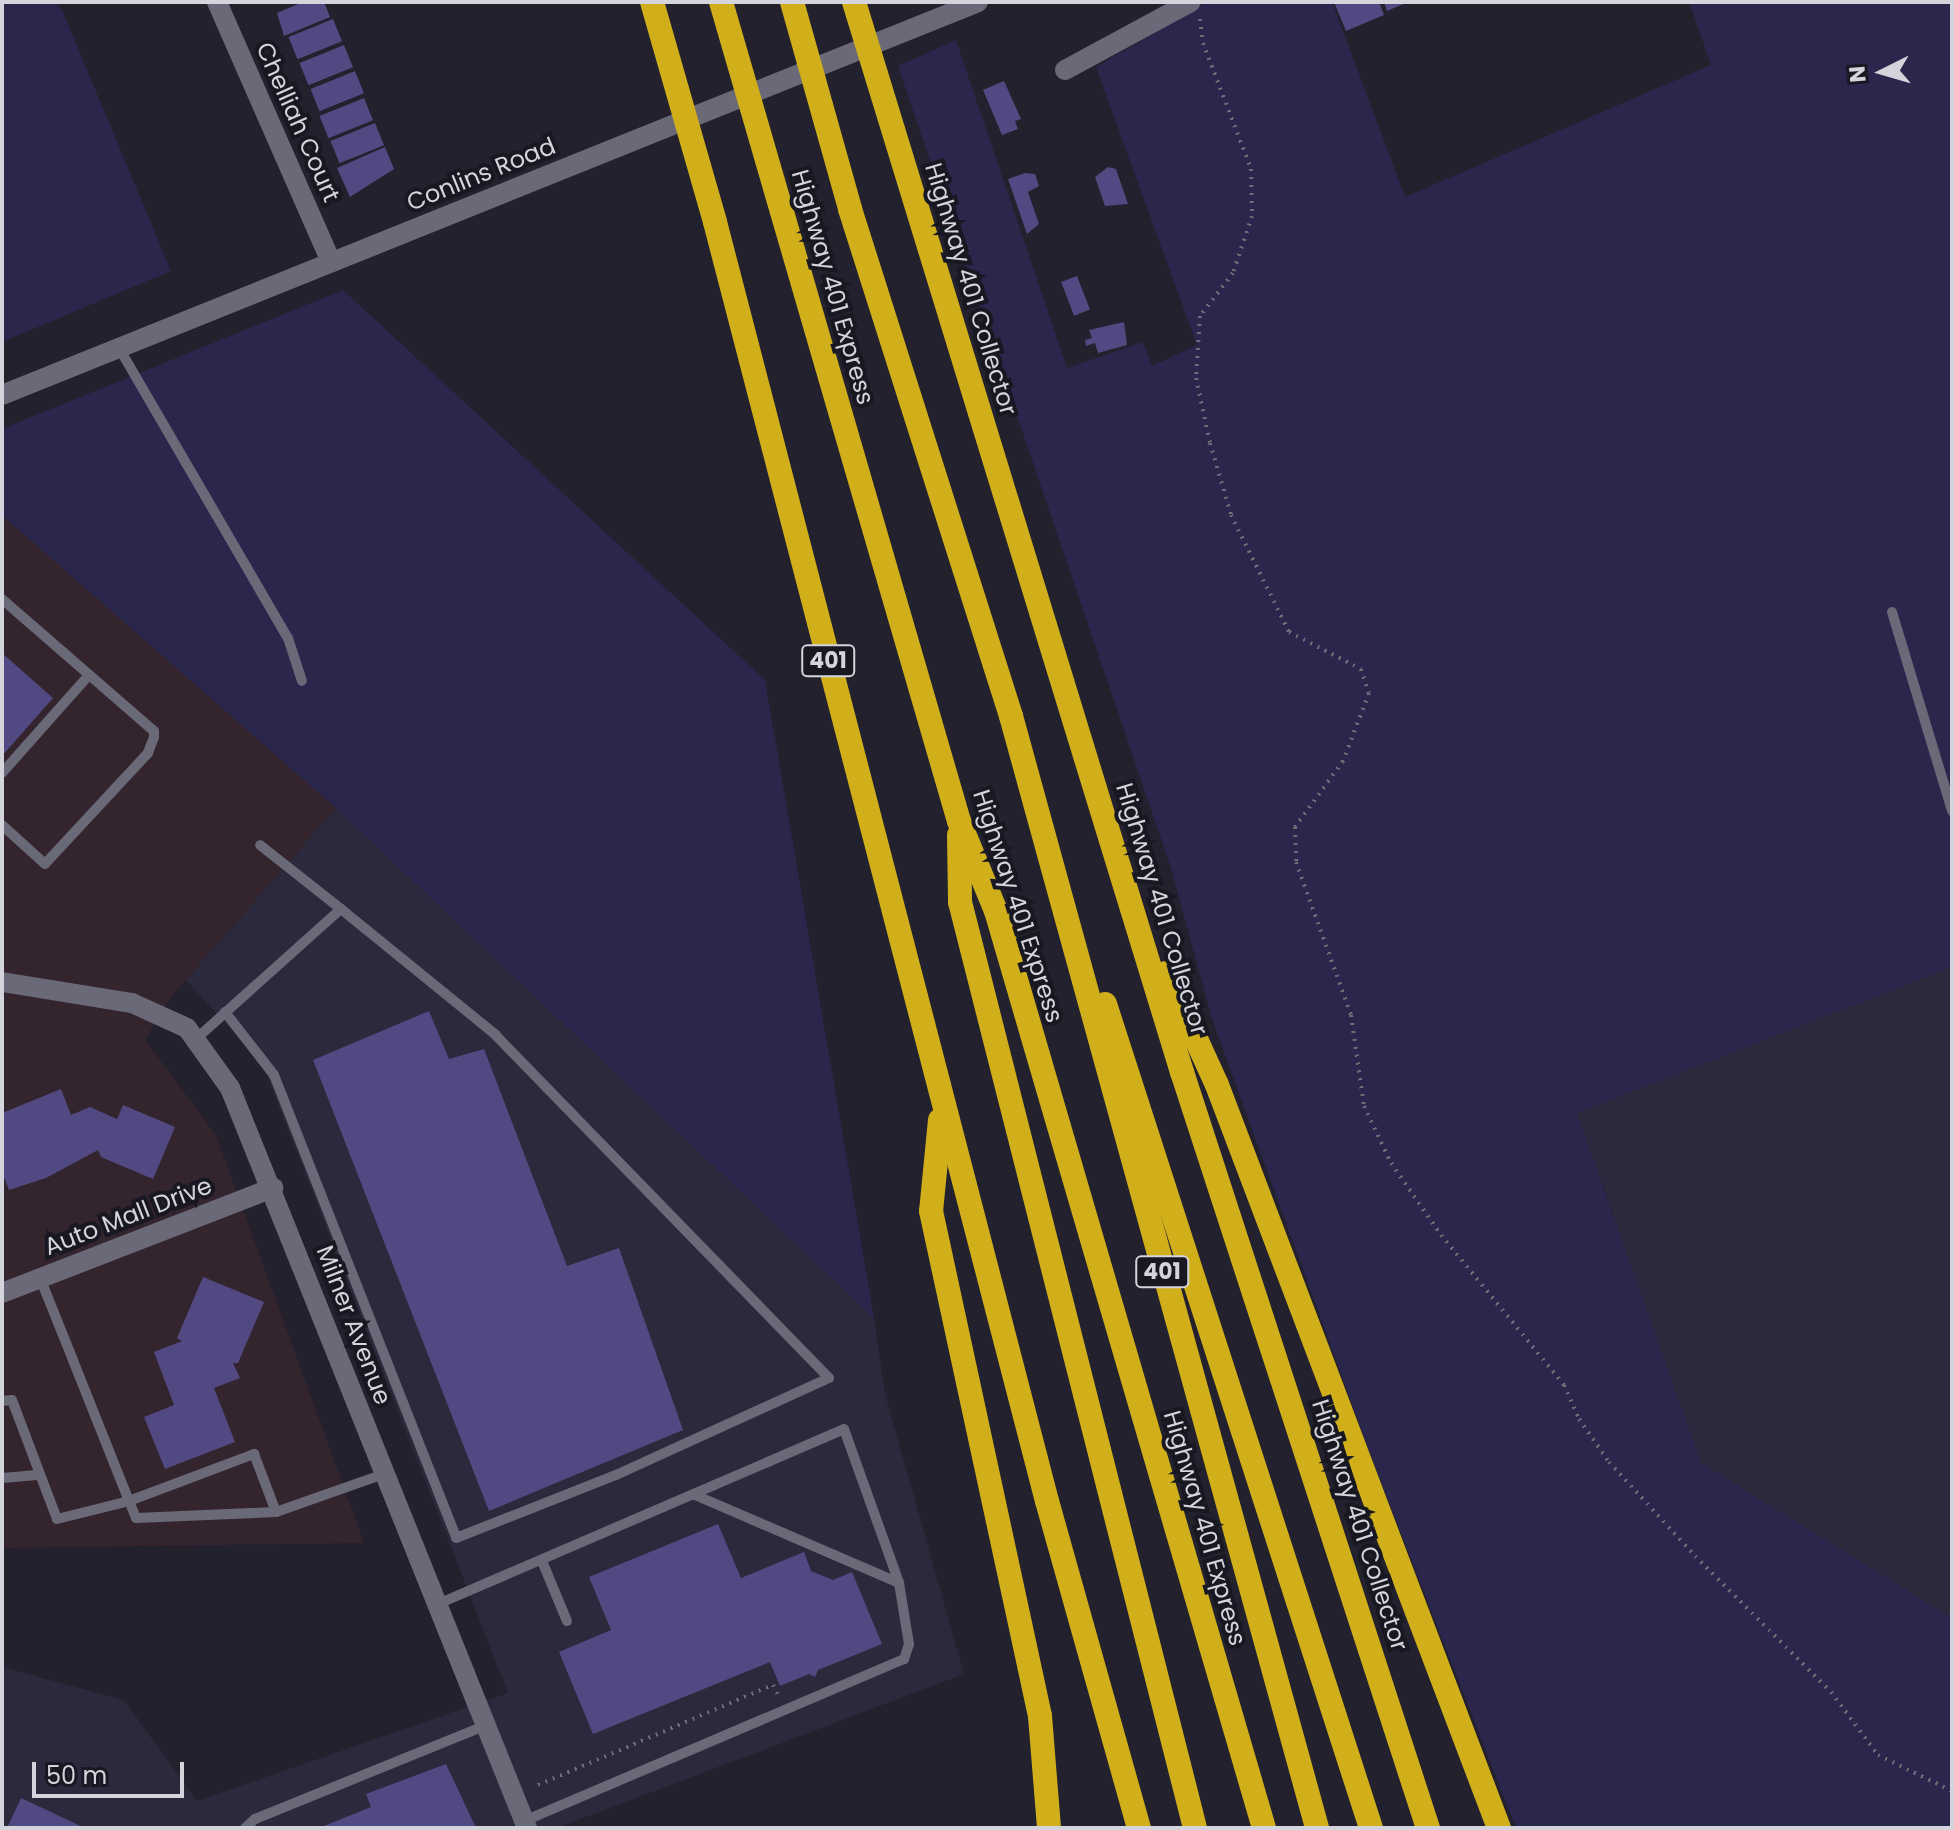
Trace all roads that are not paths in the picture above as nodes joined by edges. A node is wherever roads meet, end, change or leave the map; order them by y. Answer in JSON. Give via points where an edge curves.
{"nodes":[{"id":1,"x":217,"y":2,"type":"edge"},
{"id":2,"x":652,"y":2,"type":"edge"},
{"id":3,"x":721,"y":2,"type":"edge"},
{"id":4,"x":792,"y":2,"type":"edge"},
{"id":5,"x":854,"y":2,"type":"edge"},
{"id":6,"x":978,"y":2,"type":"edge"},
{"id":7,"x":1195,"y":9,"type":"edge"},
{"id":8,"x":1065,"y":70,"type":"dead end"},
{"id":9,"x":331,"y":262,"type":"junction"},
{"id":10,"x":119,"y":348,"type":"junction"},
{"id":11,"x":2,"y":395,"type":"edge"},
{"id":12,"x":2,"y":599,"type":"edge"},
{"id":13,"x":1892,"y":612,"type":"dead end"},
{"id":14,"x":89,"y":675,"type":"junction"},
{"id":15,"x":302,"y":681,"type":"dead end"},
{"id":16,"x":1011,"y":716,"type":"junction"},
{"id":17,"x":2,"y":773,"type":"edge"},
{"id":18,"x":1952,"y":811,"type":"edge"},
{"id":19,"x":959,"y":821,"type":"junction"},
{"id":20,"x":2,"y":825,"type":"edge"},
{"id":21,"x":260,"y":845,"type":"dead end"},
{"id":22,"x":1131,"y":898,"type":"junction"},
{"id":23,"x":341,"y":909,"type":"junction"},
{"id":24,"x":2,"y":982,"type":"edge"},
{"id":25,"x":225,"y":1012,"type":"junction"},
{"id":26,"x":197,"y":1038,"type":"junction"},
{"id":27,"x":942,"y":1101,"type":"junction"},
{"id":28,"x":273,"y":1188,"type":"junction"},
{"id":29,"x":39,"y":1277,"type":"junction"},
{"id":30,"x":2,"y":1293,"type":"edge"},
{"id":31,"x":2,"y":1401,"type":"edge"},
{"id":32,"x":384,"y":1474,"type":"junction"},
{"id":33,"x":40,"y":1475,"type":"junction"},
{"id":34,"x":2,"y":1478,"type":"edge"},
{"id":35,"x":695,"y":1495,"type":"junction"},
{"id":36,"x":129,"y":1501,"type":"junction"},
{"id":37,"x":276,"y":1512,"type":"junction"},
{"id":38,"x":542,"y":1561,"type":"junction"},
{"id":39,"x":899,"y":1583,"type":"junction"},
{"id":40,"x":438,"y":1604,"type":"junction"},
{"id":41,"x":567,"y":1621,"type":"dead end"},
{"id":42,"x":488,"y":1724,"type":"junction"},
{"id":43,"x":526,"y":1825,"type":"edge"},
{"id":44,"x":245,"y":1828,"type":"edge"},
{"id":45,"x":1049,"y":1828,"type":"edge"},
{"id":46,"x":1139,"y":1828,"type":"edge"},
{"id":47,"x":1195,"y":1828,"type":"edge"},
{"id":48,"x":1264,"y":1828,"type":"edge"},
{"id":49,"x":1317,"y":1828,"type":"edge"},
{"id":50,"x":1371,"y":1828,"type":"edge"},
{"id":51,"x":1428,"y":1828,"type":"edge"},
{"id":52,"x":1499,"y":1828,"type":"edge"}],
"edges":[{"from":1,"to":9,"type":"street","name":"Chelliah Court"},
{"from":2,"to":27,"type":"highway","number":"401","via":[[715,222]]},
{"from":3,"to":19,"type":"highway","name":"Highway 401 Express","number":"401"},
{"from":4,"to":16,"type":"highway","name":"Highway 401 Express","number":"401","via":[[850,209]]},
{"from":5,"to":22,"type":"highway","name":"Highway 401 Collector"},
{"from":6,"to":9,"type":"street","name":"Conlins Road"},
{"from":7,"to":8,"type":"street"},
{"from":9,"to":10,"type":"street","name":"Conlins Road"},
{"from":10,"to":11,"type":"street","name":"Conlins Road"},
{"from":10,"to":15,"type":"lane","via":[[288,638]]},
{"from":12,"to":14,"type":"lane"},
{"from":13,"to":18,"type":"lane"},
{"from":14,"to":17,"type":"lane"},
{"from":14,"to":20,"type":"lane","via":[[154,731],[148,753],[45,864]]},
{"from":16,"to":49,"type":"highway","name":"Highway 401 Express","number":"401"},
{"from":16,"to":50,"type":"highway"},
{"from":19,"to":47,"type":"highway","via":[[960,902]]},
{"from":19,"to":48,"type":"highway","name":"Highway 401 Express","number":"401","via":[[996,911]]},
{"from":21,"to":23,"type":"lane"},
{"from":22,"to":51,"type":"highway","name":"Highway 401 Collector","via":[[1182,1072]]},
{"from":22,"to":52,"type":"highway","via":[[1217,1085]]},
{"from":23,"to":25,"type":"lane"},
{"from":23,"to":25,"type":"lane","via":[[496,1035],[829,1378],[616,1475],[456,1538],[274,1075]]},
{"from":24,"to":26,"type":"street","name":"Milner Avenue","via":[[132,1003],[187,1028]]},
{"from":25,"to":26,"type":"lane"},
{"from":26,"to":28,"type":"street","name":"Milner Avenue","via":[[230,1088]]},
{"from":27,"to":45,"type":"highway","via":[[931,1211],[1038,1701]]},
{"from":27,"to":46,"type":"highway","number":"401"},
{"from":28,"to":29,"type":"street","name":"Auto Mall Drive"},
{"from":28,"to":32,"type":"street","name":"Milner Avenue"},
{"from":29,"to":30,"type":"street","name":"Auto Mall Drive"},
{"from":29,"to":36,"type":"lane"},
{"from":31,"to":33,"type":"lane","via":[[12,1400]]},
{"from":32,"to":37,"type":"lane"},
{"from":32,"to":40,"type":"street","name":"Milner Avenue"},
{"from":33,"to":34,"type":"lane"},
{"from":33,"to":36,"type":"lane","via":[[57,1519]]},
{"from":35,"to":38,"type":"lane"},
{"from":35,"to":39,"type":"lane"},
{"from":35,"to":39,"type":"lane","via":[[844,1429]]},
{"from":36,"to":37,"type":"lane","via":[[136,1518]]},
{"from":36,"to":37,"type":"lane","via":[[254,1454]]},
{"from":38,"to":40,"type":"lane"},
{"from":38,"to":41,"type":"lane"},
{"from":39,"to":43,"type":"lane","via":[[909,1644],[904,1659]]},
{"from":40,"to":42,"type":"street","name":"Milner Avenue"},
{"from":42,"to":43,"type":"street","name":"Milner Avenue"},
{"from":42,"to":44,"type":"lane","via":[[255,1819]]}]}
